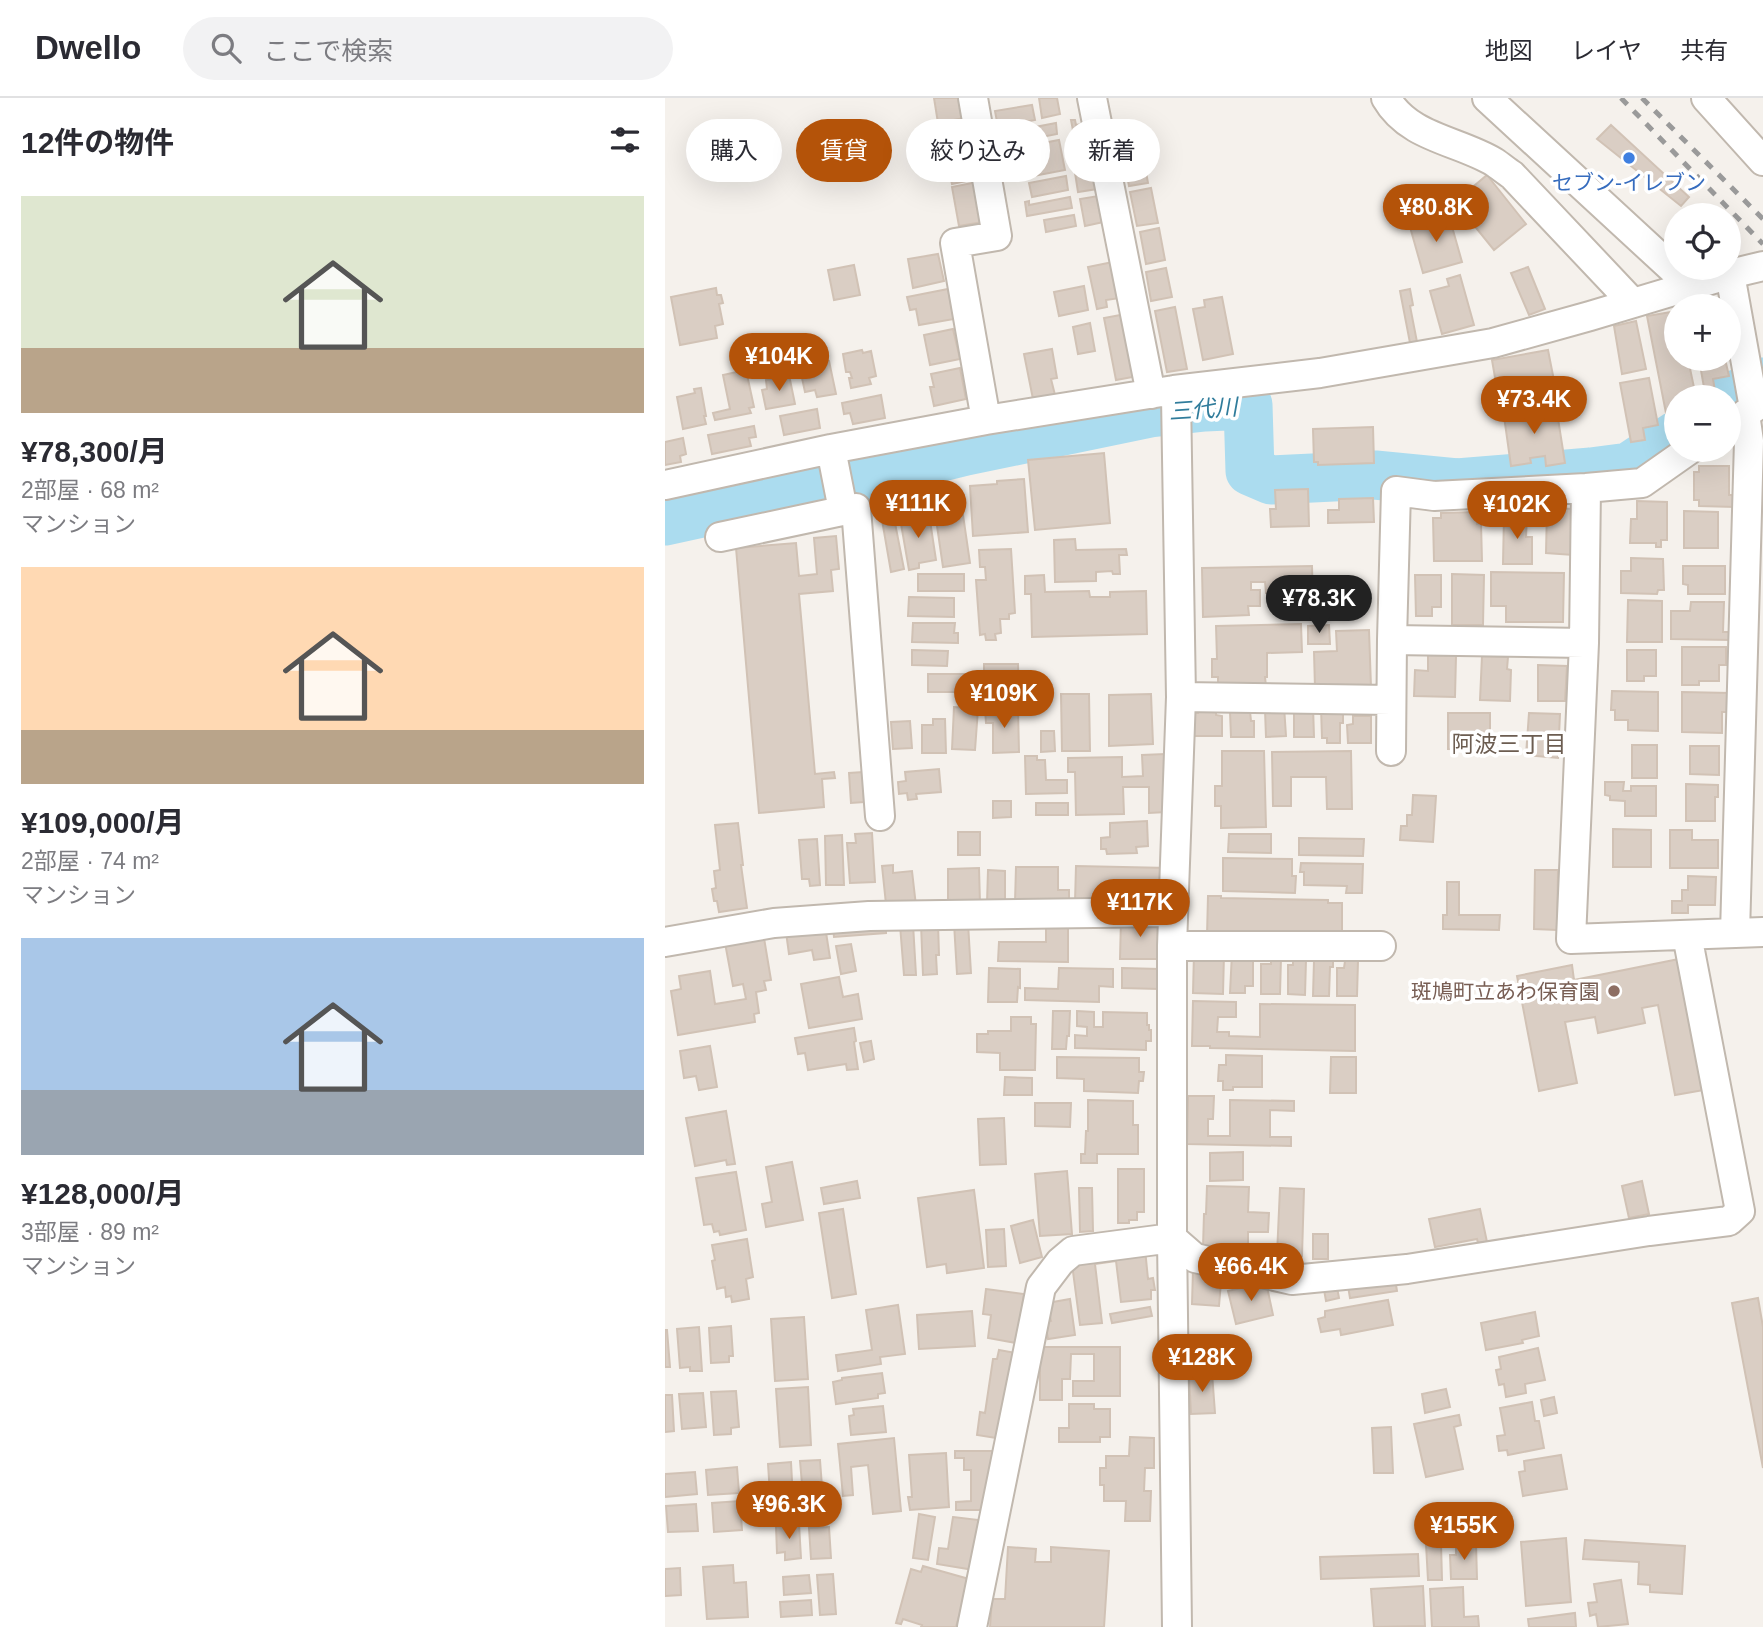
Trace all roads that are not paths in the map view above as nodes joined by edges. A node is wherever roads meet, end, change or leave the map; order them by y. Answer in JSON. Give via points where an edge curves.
{"nodes":[{"id":1,"x":973,"y":98,"type":"edge"},
{"id":2,"x":1092,"y":98,"type":"edge"},
{"id":3,"x":1386,"y":98,"type":"edge"},
{"id":4,"x":1487,"y":98,"type":"edge"},
{"id":5,"x":1706,"y":98,"type":"edge"},
{"id":6,"x":1763,"y":161,"type":"edge"},
{"id":7,"x":1763,"y":266,"type":"edge"},
{"id":8,"x":1741,"y":271,"type":"edge"},
{"id":9,"x":1708,"y":280,"type":"edge"},
{"id":10,"x":1731,"y":280,"type":"edge"},
{"id":11,"x":1690,"y":285,"type":"junction"},
{"id":12,"x":1633,"y":303,"type":"junction"},
{"id":13,"x":1167,"y":394,"type":"junction"},
{"id":14,"x":1749,"y":403,"type":"edge"},
{"id":15,"x":986,"y":420,"type":"junction"},
{"id":16,"x":832,"y":456,"type":"junction"},
{"id":17,"x":1672,"y":462,"type":"edge"},
{"id":18,"x":665,"y":485,"type":"edge"},
{"id":19,"x":1586,"y":488,"type":"junction"},
{"id":20,"x":841,"y":503,"type":"junction"},
{"id":21,"x":720,"y":537,"type":"dead end"},
{"id":22,"x":1392,"y":640,"type":"junction"},
{"id":23,"x":1584,"y":643,"type":"junction"},
{"id":24,"x":1181,"y":697,"type":"junction"},
{"id":25,"x":1391,"y":700,"type":"junction"},
{"id":26,"x":1391,"y":751,"type":"dead end"},
{"id":27,"x":880,"y":816,"type":"dead end"},
{"id":28,"x":1173,"y":912,"type":"junction"},
{"id":29,"x":1749,"y":933,"type":"edge"},
{"id":30,"x":1687,"y":935,"type":"junction"},
{"id":31,"x":665,"y":942,"type":"edge"},
{"id":32,"x":1172,"y":946,"type":"junction"},
{"id":33,"x":1381,"y":946,"type":"dead end"},
{"id":34,"x":1173,"y":1238,"type":"junction"},
{"id":35,"x":972,"y":1627,"type":"edge"},
{"id":36,"x":1177,"y":1627,"type":"edge"}],
"edges":[{"from":1,"to":15,"type":"street","via":[[997,236],[955,243]]},
{"from":2,"to":13,"type":"street"},
{"from":3,"to":12,"type":"street","via":[[1393,110],[1422,132],[1492,161],[1512,175]]},
{"from":4,"to":11,"type":"street"},
{"from":5,"to":6,"type":"street"},
{"from":7,"to":8,"type":"street"},
{"from":9,"to":11,"type":"street"},
{"from":10,"to":14,"type":"street"},
{"from":11,"to":12,"type":"street"},
{"from":12,"to":13,"type":"street","via":[[1493,343]]},
{"from":13,"to":15,"type":"street"},
{"from":13,"to":24,"type":"street","via":[[1177,435]]},
{"from":14,"to":29,"type":"street"},
{"from":15,"to":16,"type":"street"},
{"from":16,"to":18,"type":"street"},
{"from":16,"to":20,"type":"street"},
{"from":17,"to":19,"type":"street","via":[[1642,483]]},
{"from":19,"to":22,"type":"street","via":[[1434,496],[1396,491]]},
{"from":19,"to":23,"type":"street"},
{"from":20,"to":21,"type":"street"},
{"from":20,"to":27,"type":"street","via":[[856,508]]},
{"from":22,"to":23,"type":"street"},
{"from":22,"to":25,"type":"street"},
{"from":23,"to":30,"type":"street","via":[[1571,939]]},
{"from":24,"to":25,"type":"street"},
{"from":24,"to":28,"type":"street"},
{"from":25,"to":26,"type":"street"},
{"from":28,"to":31,"type":"street","via":[[869,916],[774,923]]},
{"from":28,"to":32,"type":"street"},
{"from":29,"to":30,"type":"street"},
{"from":30,"to":34,"type":"street","via":[[1740,1211],[1729,1221],[1407,1269],[1292,1280],[1195,1258]]},
{"from":32,"to":33,"type":"street"},
{"from":32,"to":34,"type":"street"},
{"from":34,"to":35,"type":"street","via":[[1073,1251],[1041,1287]]},
{"from":34,"to":36,"type":"street"}]}
